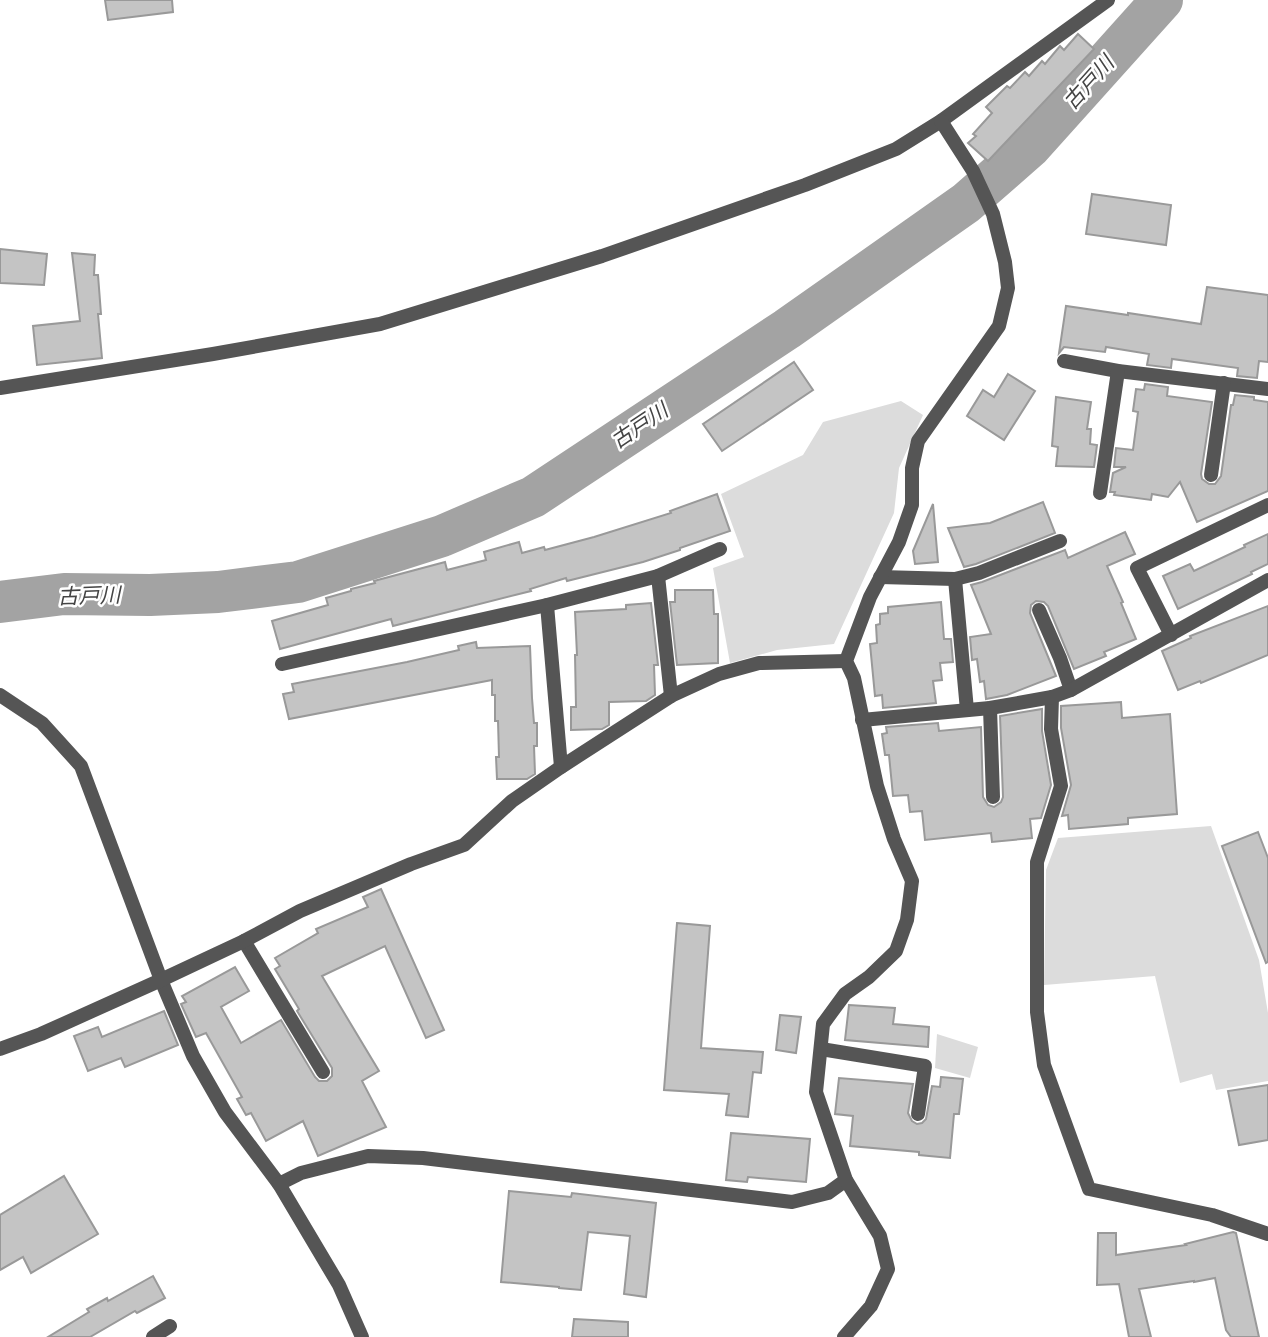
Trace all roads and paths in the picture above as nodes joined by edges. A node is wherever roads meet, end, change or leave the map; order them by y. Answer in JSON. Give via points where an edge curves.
{"nodes":[{"id":1,"x":1108,"y":0,"type":"edge"},
{"id":2,"x":941,"y":121,"type":"junction"},
{"id":3,"x":1064,"y":361,"type":"dead end"},
{"id":4,"x":1118,"y":371,"type":"junction"},
{"id":5,"x":1224,"y":383,"type":"junction"},
{"id":6,"x":0,"y":388,"type":"edge"},
{"id":7,"x":1268,"y":389,"type":"edge"},
{"id":8,"x":1211,"y":475,"type":"dead end"},
{"id":9,"x":1100,"y":493,"type":"dead end"},
{"id":10,"x":1268,"y":505,"type":"edge"},
{"id":11,"x":1060,"y":541,"type":"dead end"},
{"id":12,"x":720,"y":549,"type":"dead end"},
{"id":13,"x":658,"y":576,"type":"junction"},
{"id":14,"x":880,"y":577,"type":"junction"},
{"id":15,"x":955,"y":579,"type":"junction"},
{"id":16,"x":1268,"y":580,"type":"edge"},
{"id":17,"x":547,"y":605,"type":"junction"},
{"id":18,"x":1039,"y":610,"type":"dead end"},
{"id":19,"x":1171,"y":635,"type":"junction"},
{"id":20,"x":846,"y":661,"type":"junction"},
{"id":21,"x":282,"y":664,"type":"dead end"},
{"id":22,"x":1071,"y":690,"type":"junction"},
{"id":23,"x":0,"y":695,"type":"edge"},
{"id":24,"x":671,"y":696,"type":"junction"},
{"id":25,"x":1052,"y":697,"type":"junction"},
{"id":26,"x":990,"y":708,"type":"junction"},
{"id":27,"x":967,"y":710,"type":"junction"},
{"id":28,"x":862,"y":720,"type":"junction"},
{"id":29,"x":561,"y":767,"type":"junction"},
{"id":30,"x":993,"y":797,"type":"dead end"},
{"id":31,"x":244,"y":942,"type":"junction"},
{"id":32,"x":161,"y":980,"type":"junction"},
{"id":33,"x":0,"y":1049,"type":"edge"},
{"id":34,"x":821,"y":1049,"type":"junction"},
{"id":35,"x":323,"y":1072,"type":"dead end"},
{"id":36,"x":918,"y":1115,"type":"dead end"},
{"id":37,"x":846,"y":1180,"type":"junction"},
{"id":38,"x":279,"y":1184,"type":"junction"},
{"id":39,"x":1268,"y":1234,"type":"edge"},
{"id":40,"x":170,"y":1326,"type":"dead end"},
{"id":41,"x":153,"y":1337,"type":"edge"},
{"id":42,"x":362,"y":1337,"type":"edge"},
{"id":43,"x":844,"y":1337,"type":"edge"}],
"edges":[{"from":1,"to":2,"type":"street"},
{"from":2,"to":6,"type":"street","via":[[896,149],[806,185],[602,256],[380,324]]},
{"from":2,"to":14,"type":"street","via":[[973,171],[993,214],[1009,288],[999,326],[918,440],[912,505]]},
{"from":3,"to":4,"type":"street"},
{"from":4,"to":5,"type":"street"},
{"from":4,"to":9,"type":"street"},
{"from":5,"to":7,"type":"street"},
{"from":5,"to":8,"type":"street"},
{"from":10,"to":19,"type":"street","via":[[1137,568]]},
{"from":11,"to":15,"type":"street"},
{"from":12,"to":13,"type":"street"},
{"from":13,"to":17,"type":"street"},
{"from":13,"to":24,"type":"street"},
{"from":14,"to":15,"type":"street"},
{"from":14,"to":20,"type":"street"},
{"from":15,"to":27,"type":"street"},
{"from":16,"to":19,"type":"street"},
{"from":17,"to":21,"type":"street"},
{"from":17,"to":29,"type":"street"},
{"from":18,"to":22,"type":"street"},
{"from":19,"to":22,"type":"street"},
{"from":20,"to":24,"type":"street","via":[[759,663],[719,674]]},
{"from":20,"to":28,"type":"street"},
{"from":22,"to":25,"type":"street"},
{"from":23,"to":32,"type":"street","via":[[42,723],[81,766]]},
{"from":24,"to":29,"type":"street"},
{"from":25,"to":26,"type":"street"},
{"from":25,"to":39,"type":"street","via":[[1051,729],[1061,786],[1037,862],[1037,1012],[1044,1065],[1089,1189],[1212,1215]]},
{"from":26,"to":27,"type":"street"},
{"from":26,"to":30,"type":"street"},
{"from":27,"to":28,"type":"street"},
{"from":28,"to":34,"type":"street","via":[[877,786],[912,881],[907,920],[896,951],[845,994],[822,1024]]},
{"from":29,"to":31,"type":"street","via":[[512,801],[464,845],[300,911]]},
{"from":31,"to":32,"type":"street"},
{"from":31,"to":35,"type":"street"},
{"from":32,"to":33,"type":"street"},
{"from":32,"to":38,"type":"street","via":[[193,1056],[225,1112]]},
{"from":34,"to":36,"type":"street","via":[[925,1066]]},
{"from":34,"to":37,"type":"street","via":[[817,1093]]},
{"from":37,"to":38,"type":"street","via":[[828,1193],[792,1202],[423,1158],[368,1156],[301,1173]]},
{"from":37,"to":43,"type":"street","via":[[880,1236],[888,1269],[871,1306]]},
{"from":38,"to":42,"type":"street","via":[[339,1285]]},
{"from":40,"to":41,"type":"street"}]}
